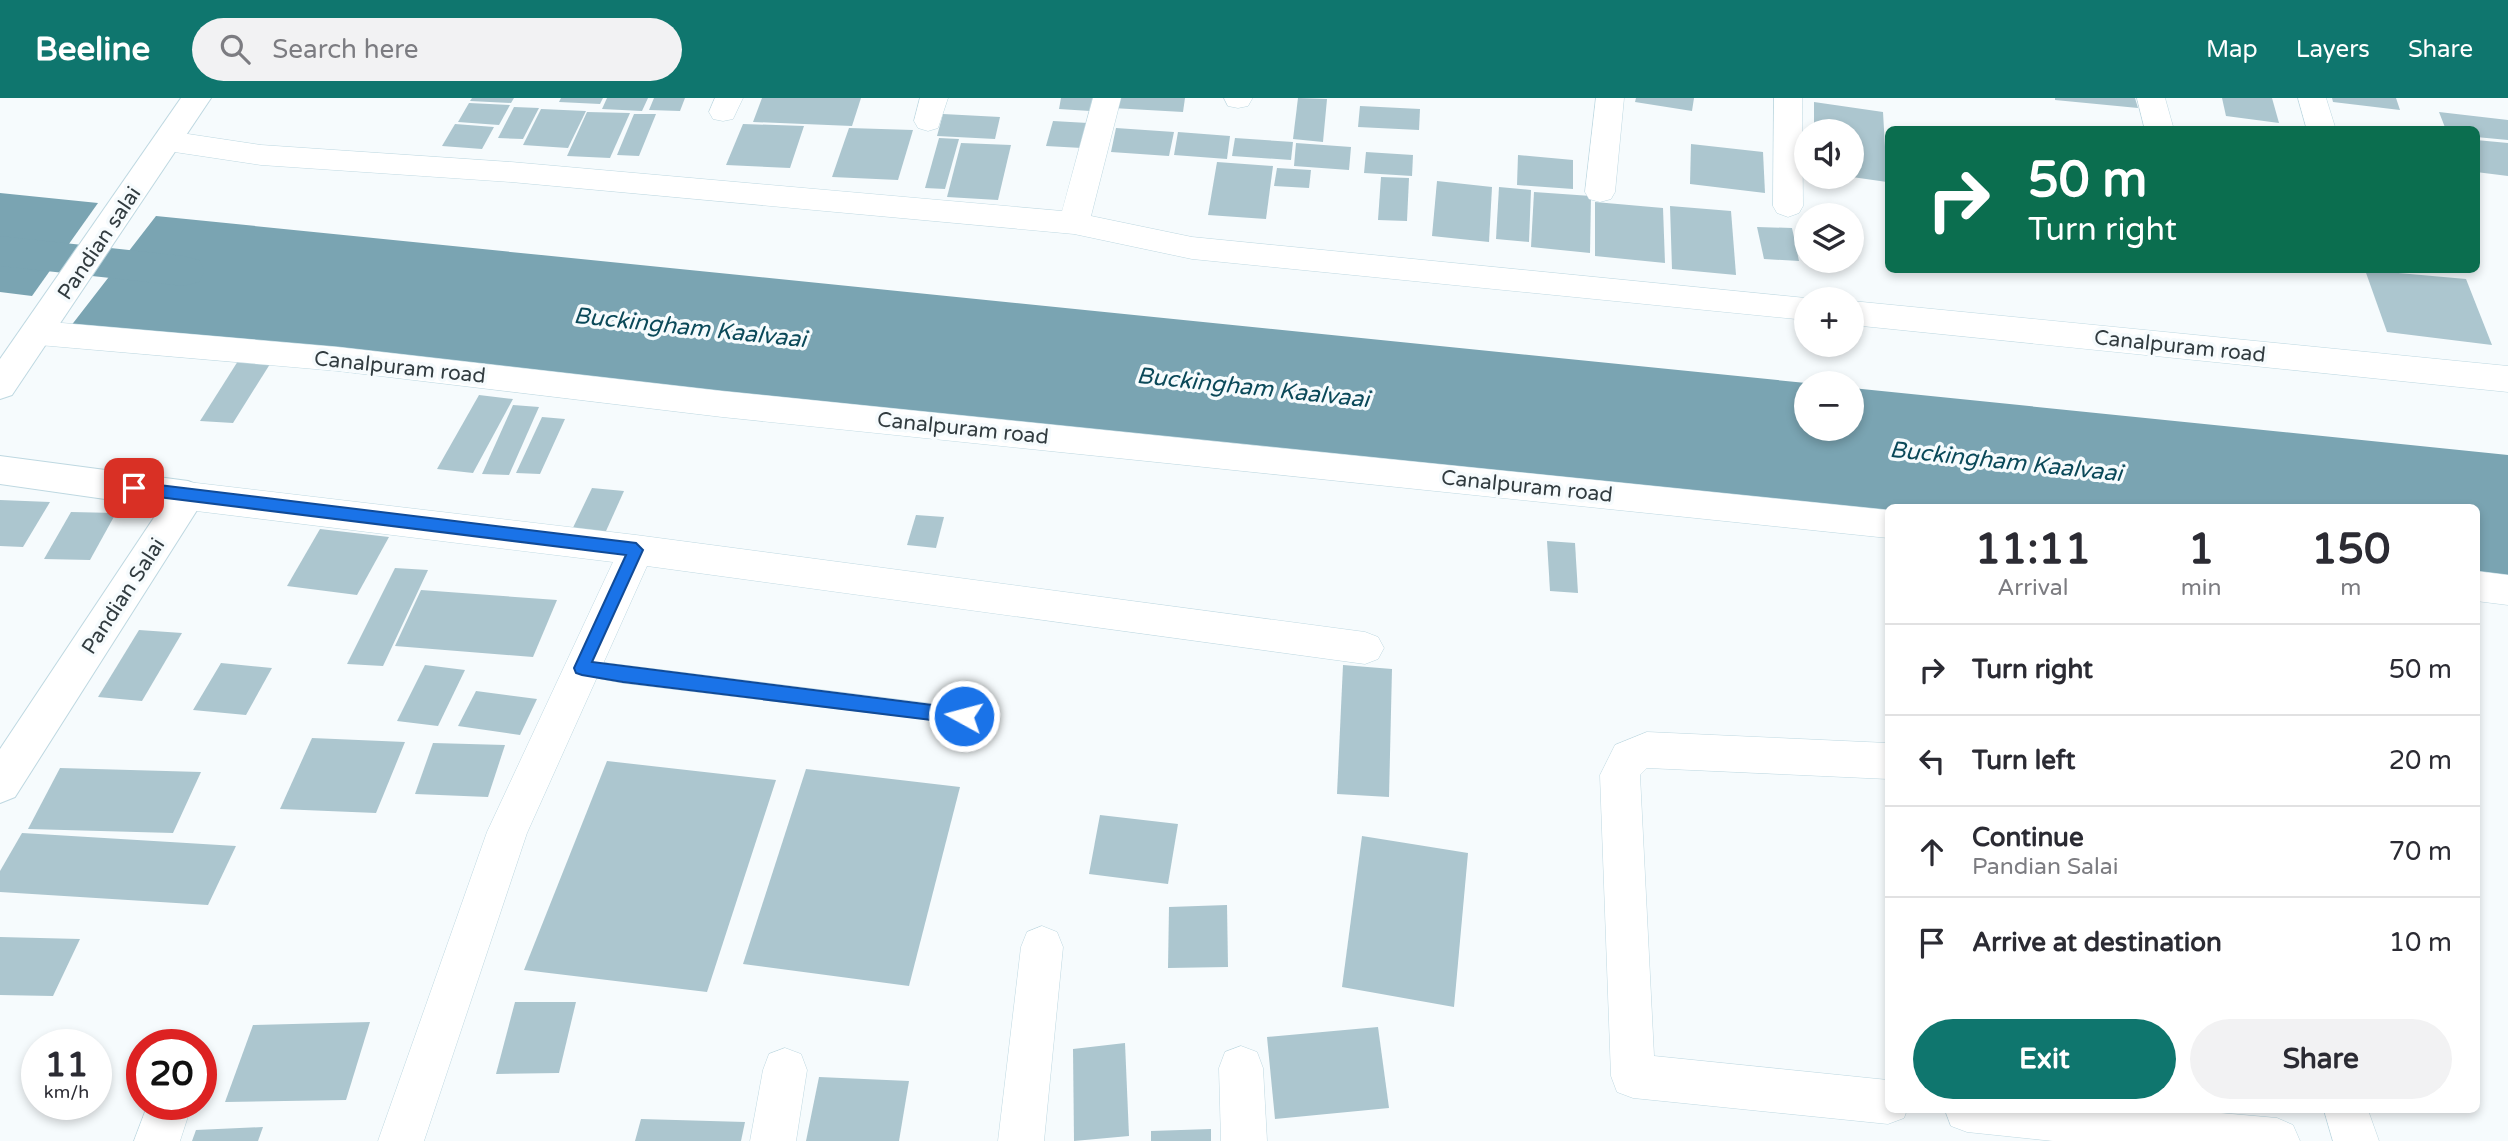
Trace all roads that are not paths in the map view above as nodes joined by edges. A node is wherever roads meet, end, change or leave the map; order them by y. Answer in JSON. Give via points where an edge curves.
{"nodes":[{"id":1,"x":197,"y":98,"type":"edge"},
{"id":2,"x":1107,"y":98,"type":"edge"},
{"id":3,"x":1609,"y":98,"type":"edge"},
{"id":4,"x":1788,"y":98,"type":"edge"},
{"id":5,"x":2151,"y":98,"type":"edge"},
{"id":6,"x":2312,"y":98,"type":"edge"},
{"id":7,"x":2159,"y":126,"type":"edge"},
{"id":8,"x":2321,"y":126,"type":"edge"},
{"id":9,"x":168,"y":141,"type":"junction"},
{"id":10,"x":1600,"y":192,"type":"dead end"},
{"id":11,"x":1788,"y":206,"type":"dead end"},
{"id":12,"x":1074,"y":223,"type":"junction"},
{"id":13,"x":1794,"y":307,"type":"edge"},
{"id":14,"x":1864,"y":314,"type":"edge"},
{"id":15,"x":39,"y":333,"type":"junction"},
{"id":16,"x":2508,"y":379,"type":"edge"},
{"id":17,"x":0,"y":386,"type":"edge"},
{"id":18,"x":0,"y":470,"type":"edge"},
{"id":19,"x":188,"y":496,"type":"junction"},
{"id":20,"x":1885,"y":524,"type":"edge"},
{"id":21,"x":636,"y":550,"type":"junction"},
{"id":22,"x":2480,"y":586,"type":"edge"},
{"id":23,"x":2508,"y":590,"type":"edge"},
{"id":24,"x":1365,"y":648,"type":"dead end"},
{"id":25,"x":582,"y":668,"type":"junction"},
{"id":26,"x":990,"y":719,"type":"dead end"},
{"id":27,"x":1885,"y":761,"type":"edge"},
{"id":28,"x":0,"y":784,"type":"edge"},
{"id":29,"x":1042,"y":947,"type":"dead end"},
{"id":30,"x":1241,"y":1068,"type":"dead end"},
{"id":31,"x":785,"y":1070,"type":"dead end"},
{"id":32,"x":1885,"y":1101,"type":"edge"},
{"id":33,"x":1997,"y":1113,"type":"edge"},
{"id":34,"x":2347,"y":1113,"type":"edge"},
{"id":35,"x":164,"y":1120,"type":"edge"},
{"id":36,"x":157,"y":1141,"type":"edge"},
{"id":37,"x":401,"y":1141,"type":"edge"},
{"id":38,"x":772,"y":1141,"type":"edge"},
{"id":39,"x":1021,"y":1141,"type":"edge"},
{"id":40,"x":1244,"y":1141,"type":"edge"},
{"id":41,"x":2277,"y":1141,"type":"edge"},
{"id":42,"x":2356,"y":1141,"type":"edge"}],
"edges":[{"from":1,"to":9,"type":"street","name":"Pandian salai"},
{"from":2,"to":12,"type":"street"},
{"from":3,"to":10,"type":"street"},
{"from":4,"to":11,"type":"street"},
{"from":5,"to":7,"type":"street"},
{"from":6,"to":8,"type":"street"},
{"from":9,"to":12,"type":"street","via":[[261,155],[511,172]]},
{"from":9,"to":15,"type":"street","name":"Pandian salai"},
{"from":12,"to":13,"type":"street","via":[[1192,248]]},
{"from":14,"to":16,"type":"street","name":"Canalpuram road"},
{"from":15,"to":17,"type":"street","name":"Pandian salai"},
{"from":15,"to":20,"type":"street","name":"Canalpuram road","via":[[338,359],[722,404]]},
{"from":18,"to":19,"type":"street"},
{"from":19,"to":21,"type":"street"},
{"from":19,"to":28,"type":"street","name":"Pandian Salai"},
{"from":21,"to":24,"type":"street"},
{"from":21,"to":25,"type":"street"},
{"from":22,"to":23,"type":"street"},
{"from":25,"to":26,"type":"lane"},
{"from":25,"to":37,"type":"street","via":[[507,832]]},
{"from":27,"to":32,"type":"street","via":[[1647,750],[1624,761],[1620,775],[1633,1076]]},
{"from":29,"to":39,"type":"street"},
{"from":30,"to":40,"type":"street"},
{"from":31,"to":38,"type":"street"},
{"from":33,"to":41,"type":"street"},
{"from":34,"to":42,"type":"street"},
{"from":35,"to":36,"type":"street"}]}
